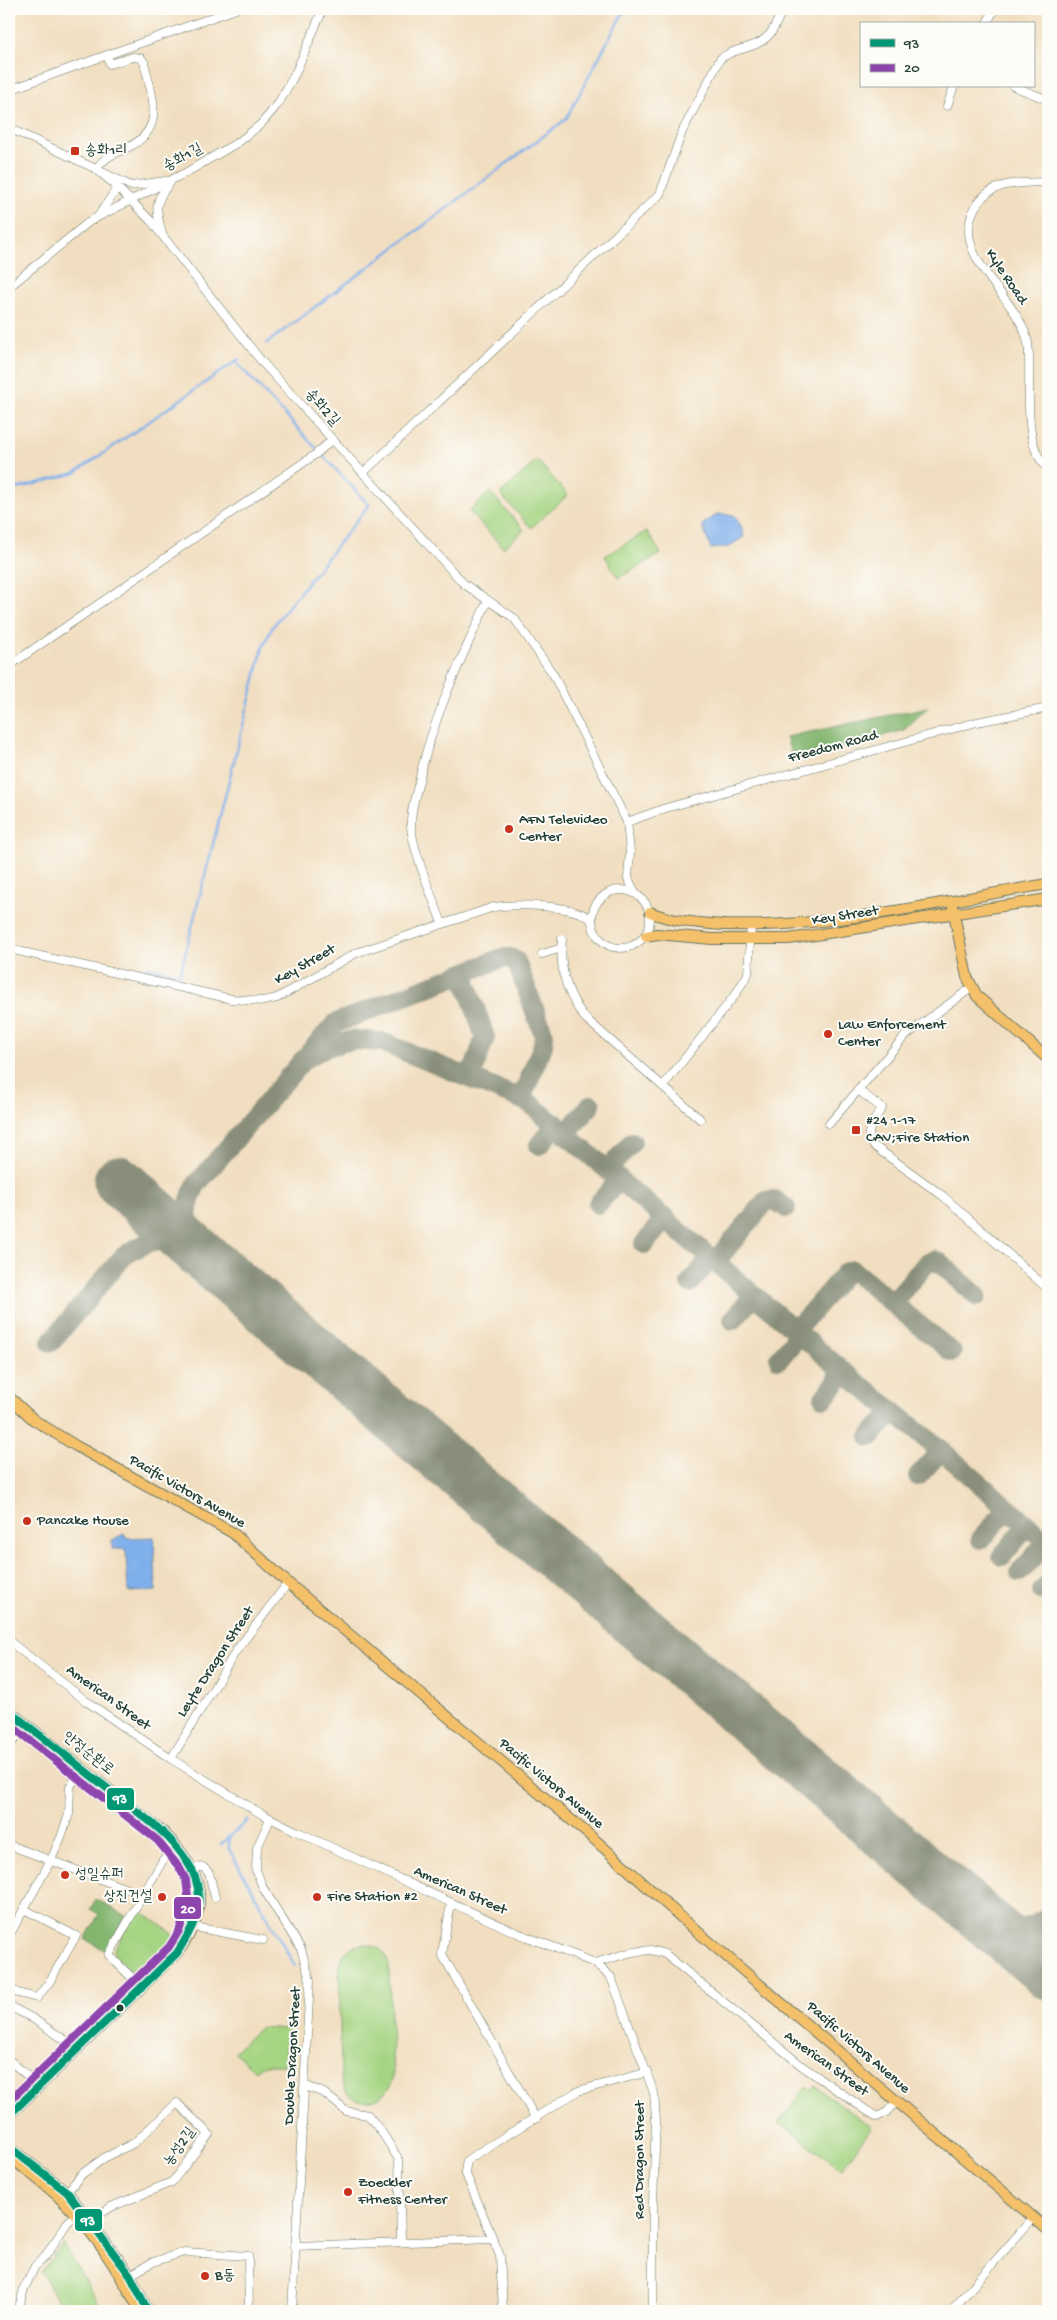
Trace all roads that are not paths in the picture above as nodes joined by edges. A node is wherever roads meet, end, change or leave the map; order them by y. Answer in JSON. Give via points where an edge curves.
{"nodes":[{"id":1,"x":236,"y":9,"type":"edge"},
{"id":2,"x":323,"y":9,"type":"edge"},
{"id":3,"x":783,"y":9,"type":"edge"},
{"id":4,"x":995,"y":9,"type":"edge"},
{"id":5,"x":987,"y":22,"type":"edge"},
{"id":6,"x":107,"y":55,"type":"junction"},
{"id":7,"x":953,"y":88,"type":"edge"},
{"id":8,"x":1018,"y":88,"type":"edge"},
{"id":9,"x":9,"y":90,"type":"edge"},
{"id":10,"x":1048,"y":100,"type":"edge"},
{"id":11,"x":947,"y":106,"type":"dead end"},
{"id":12,"x":9,"y":128,"type":"edge"},
{"id":13,"x":96,"y":169,"type":"junction"},
{"id":14,"x":174,"y":179,"type":"junction"},
{"id":15,"x":1048,"y":182,"type":"edge"},
{"id":16,"x":118,"y":188,"type":"junction"},
{"id":17,"x":131,"y":201,"type":"junction"},
{"id":18,"x":98,"y":217,"type":"junction"},
{"id":19,"x":164,"y":238,"type":"junction"},
{"id":20,"x":9,"y":287,"type":"edge"},
{"id":21,"x":332,"y":440,"type":"junction"},
{"id":22,"x":1048,"y":468,"type":"edge"},
{"id":23,"x":363,"y":473,"type":"junction"},
{"id":24,"x":488,"y":600,"type":"junction"},
{"id":25,"x":9,"y":666,"type":"edge"},
{"id":26,"x":1048,"y":708,"type":"edge"},
{"id":27,"x":627,"y":822,"type":"junction"},
{"id":28,"x":628,"y":878,"type":"junction"},
{"id":29,"x":1048,"y":884,"type":"edge"},
{"id":30,"x":618,"y":890,"type":"junction"},
{"id":31,"x":635,"y":893,"type":"junction"},
{"id":32,"x":1048,"y":899,"type":"edge"},
{"id":33,"x":952,"y":900,"type":"junction"},
{"id":34,"x":594,"y":909,"type":"junction"},
{"id":35,"x":650,"y":912,"type":"junction"},
{"id":36,"x":582,"y":913,"type":"junction"},
{"id":37,"x":954,"y":914,"type":"junction"},
{"id":38,"x":592,"y":922,"type":"junction"},
{"id":39,"x":442,"y":923,"type":"junction"},
{"id":40,"x":750,"y":926,"type":"junction"},
{"id":41,"x":646,"y":936,"type":"junction"},
{"id":42,"x":562,"y":939,"type":"dead end"},
{"id":43,"x":750,"y":940,"type":"junction"},
{"id":44,"x":562,"y":948,"type":"junction"},
{"id":45,"x":9,"y":949,"type":"edge"},
{"id":46,"x":542,"y":954,"type":"dead end"},
{"id":47,"x":971,"y":988,"type":"junction"},
{"id":48,"x":1048,"y":1059,"type":"edge"},
{"id":49,"x":663,"y":1086,"type":"junction"},
{"id":50,"x":858,"y":1090,"type":"junction"},
{"id":51,"x":700,"y":1119,"type":"dead end"},
{"id":52,"x":829,"y":1124,"type":"dead end"},
{"id":53,"x":1048,"y":1289,"type":"edge"},
{"id":54,"x":9,"y":1397,"type":"edge"},
{"id":55,"x":288,"y":1583,"type":"junction"},
{"id":56,"x":9,"y":1641,"type":"edge"},
{"id":57,"x":9,"y":1711,"type":"edge"},
{"id":58,"x":9,"y":1721,"type":"edge"},
{"id":59,"x":25,"y":1729,"type":"junction"},
{"id":60,"x":9,"y":1745,"type":"edge"},
{"id":61,"x":170,"y":1759,"type":"junction"},
{"id":62,"x":81,"y":1773,"type":"junction"},
{"id":63,"x":270,"y":1819,"type":"junction"},
{"id":64,"x":9,"y":1845,"type":"edge"},
{"id":65,"x":175,"y":1848,"type":"junction"},
{"id":66,"x":51,"y":1860,"type":"junction"},
{"id":67,"x":193,"y":1868,"type":"junction"},
{"id":68,"x":143,"y":1895,"type":"junction"},
{"id":69,"x":215,"y":1898,"type":"dead end"},
{"id":70,"x":451,"y":1903,"type":"junction"},
{"id":71,"x":24,"y":1908,"type":"junction"},
{"id":72,"x":194,"y":1927,"type":"junction"},
{"id":73,"x":9,"y":1936,"type":"edge"},
{"id":74,"x":263,"y":1940,"type":"dead end"},
{"id":75,"x":595,"y":1963,"type":"junction"},
{"id":76,"x":140,"y":1985,"type":"junction"},
{"id":77,"x":9,"y":1988,"type":"edge"},
{"id":78,"x":9,"y":2006,"type":"edge"},
{"id":79,"x":71,"y":2044,"type":"junction"},
{"id":80,"x":9,"y":2060,"type":"edge"},
{"id":81,"x":648,"y":2072,"type":"junction"},
{"id":82,"x":35,"y":2083,"type":"junction"},
{"id":83,"x":306,"y":2086,"type":"junction"},
{"id":84,"x":897,"y":2102,"type":"junction"},
{"id":85,"x":9,"y":2104,"type":"edge"},
{"id":86,"x":9,"y":2115,"type":"edge"},
{"id":87,"x":536,"y":2119,"type":"junction"},
{"id":88,"x":9,"y":2147,"type":"edge"},
{"id":89,"x":9,"y":2156,"type":"edge"},
{"id":90,"x":67,"y":2192,"type":"junction"},
{"id":91,"x":78,"y":2212,"type":"junction"},
{"id":92,"x":1033,"y":2218,"type":"junction"},
{"id":93,"x":90,"y":2221,"type":"junction"},
{"id":94,"x":1048,"y":2230,"type":"edge"},
{"id":95,"x":493,"y":2239,"type":"junction"},
{"id":96,"x":401,"y":2242,"type":"junction"},
{"id":97,"x":294,"y":2246,"type":"junction"},
{"id":98,"x":127,"y":2278,"type":"junction"},
{"id":99,"x":249,"y":2310,"type":"dead end"},
{"id":100,"x":18,"y":2311,"type":"edge"},
{"id":101,"x":140,"y":2311,"type":"edge"},
{"id":102,"x":148,"y":2311,"type":"edge"},
{"id":103,"x":292,"y":2311,"type":"edge"},
{"id":104,"x":503,"y":2311,"type":"edge"},
{"id":105,"x":653,"y":2311,"type":"edge"},
{"id":106,"x":951,"y":2311,"type":"edge"}],
"edges":[{"from":1,"to":6,"type":"street"},
{"from":2,"to":14,"type":"street","name":"송화1길","via":[[295,74],[269,115],[240,141]]},
{"from":3,"to":23,"type":"street","via":[[769,36],[761,43],[728,51],[720,58],[682,132],[660,194]]},
{"from":4,"to":5,"type":"street"},
{"from":6,"to":9,"type":"street"},
{"from":6,"to":13,"type":"street","via":[[110,64],[133,57],[144,62],[154,122],[140,142],[102,160]]},
{"from":7,"to":11,"type":"street"},
{"from":8,"to":10,"type":"street"},
{"from":12,"to":13,"type":"street","name":"송화2길"},
{"from":13,"to":14,"type":"street","via":[[131,186]]},
{"from":13,"to":16,"type":"street","name":"송화2길"},
{"from":14,"to":17,"type":"street","name":"송화1길"},
{"from":14,"to":19,"type":"street","via":[[158,198],[156,211]]},
{"from":15,"to":22,"type":"street","name":"Kyle Road","via":[[1000,185],[976,205],[968,230],[974,255],[1024,328],[1028,344],[1032,439],[1041,462]]},
{"from":16,"to":17,"type":"street","name":"송화2길"},
{"from":16,"to":18,"type":"street"},
{"from":17,"to":18,"type":"street","name":"송화1길"},
{"from":17,"to":19,"type":"street","name":"송화2길"},
{"from":18,"to":20,"type":"street","name":"송화1길"},
{"from":19,"to":21,"type":"street","name":"송화2길","via":[[262,362]]},
{"from":21,"to":23,"type":"street"},
{"from":21,"to":25,"type":"street","name":"송화2길"},
{"from":23,"to":24,"type":"street","via":[[472,591]]},
{"from":24,"to":27,"type":"street","via":[[514,618],[553,674]]},
{"from":24,"to":39,"type":"street","via":[[439,711],[425,753],[412,813],[414,841]]},
{"from":26,"to":27,"type":"street","name":"Freedom Road","via":[[976,722],[666,808]]},
{"from":27,"to":28,"type":"street"},
{"from":28,"to":30,"type":"street"},
{"from":28,"to":31,"type":"street"},
{"from":29,"to":33,"type":"main road","name":"Key Street"},
{"from":30,"to":31,"type":"street"},
{"from":30,"to":34,"type":"street","via":[[604,896]]},
{"from":31,"to":35,"type":"street"},
{"from":32,"to":37,"type":"main road","name":"Key Street"},
{"from":33,"to":37,"type":"main road"},
{"from":33,"to":40,"type":"main road","name":"Key Street","via":[[823,921]]},
{"from":34,"to":36,"type":"street"},
{"from":34,"to":38,"type":"street"},
{"from":35,"to":40,"type":"main road","name":"Key Street","via":[[665,919]]},
{"from":35,"to":41,"type":"street"},
{"from":36,"to":38,"type":"street"},
{"from":36,"to":39,"type":"street","name":"Key Street","via":[[510,904]]},
{"from":37,"to":43,"type":"main road","name":"Key Street","via":[[825,935]]},
{"from":37,"to":47,"type":"main road"},
{"from":38,"to":41,"type":"street","via":[[598,937],[613,948],[631,947]]},
{"from":39,"to":45,"type":"street","name":"Key Street","via":[[356,953],[286,994],[263,1001],[232,999]]},
{"from":40,"to":43,"type":"street"},
{"from":41,"to":43,"type":"main road","name":"Key Street"},
{"from":42,"to":44,"type":"street"},
{"from":43,"to":49,"type":"street","via":[[748,974]]},
{"from":44,"to":46,"type":"street"},
{"from":44,"to":49,"type":"street","via":[[564,977],[580,1012]]},
{"from":47,"to":48,"type":"main road"},
{"from":47,"to":50,"type":"street","via":[[905,1036]]},
{"from":49,"to":51,"type":"street"},
{"from":50,"to":52,"type":"street"},
{"from":50,"to":53,"type":"street","via":[[882,1108],[868,1133],[868,1140],[944,1196]]},
{"from":54,"to":55,"type":"main road","name":"Pacific Victors Avenue","via":[[34,1420],[233,1533]]},
{"from":55,"to":61,"type":"street","name":"Leyte Dragon Street","via":[[236,1651]]},
{"from":55,"to":84,"type":"main road","name":"Pacific Victors Avenue","via":[[594,1839]]},
{"from":56,"to":61,"type":"street","name":"American Street","via":[[86,1701]]},
{"from":57,"to":59,"type":"main road","name":"안정순환로"},
{"from":58,"to":59,"type":"main road","name":"안정순환로"},
{"from":59,"to":60,"type":"street"},
{"from":59,"to":62,"type":"main road","name":"안정순환로"},
{"from":61,"to":63,"type":"street","name":"American Street"},
{"from":62,"to":65,"type":"main road","name":"안정순환로","via":[[164,1833]]},
{"from":62,"to":66,"type":"street","via":[[70,1786],[69,1814]]},
{"from":63,"to":70,"type":"street","name":"American Street"},
{"from":63,"to":83,"type":"street","name":"Double Dragon Street","via":[[257,1848],[255,1866],[263,1888],[301,1949],[310,1980]]},
{"from":64,"to":66,"type":"street"},
{"from":65,"to":67,"type":"main road","name":"안정순환로"},
{"from":65,"to":68,"type":"street","via":[[163,1860]]},
{"from":65,"to":76,"type":"main road","name":"안정순환로","via":[[188,1878],[191,1912],[179,1939]]},
{"from":66,"to":68,"type":"street"},
{"from":66,"to":71,"type":"street"},
{"from":67,"to":69,"type":"street","via":[[203,1867],[209,1873]]},
{"from":67,"to":72,"type":"main road","name":"안정순환로","via":[[199,1900]]},
{"from":68,"to":76,"type":"street","via":[[108,1955]]},
{"from":70,"to":75,"type":"street","name":"American Street"},
{"from":70,"to":87,"type":"street","via":[[442,1954]]},
{"from":71,"to":73,"type":"street"},
{"from":71,"to":77,"type":"street","via":[[76,1936],[37,1998]]},
{"from":72,"to":74,"type":"street"},
{"from":72,"to":76,"type":"main road","name":"안정순환로","via":[[178,1953]]},
{"from":75,"to":81,"type":"street","name":"Red Dragon Street","via":[[611,1977]]},
{"from":75,"to":84,"type":"street","name":"American Street","via":[[632,1952],[651,1950],[665,1954],[802,2066],[866,2110],[877,2117]]},
{"from":76,"to":79,"type":"main road","name":"안정순환로"},
{"from":76,"to":82,"type":"main road","name":"안정순환로"},
{"from":78,"to":79,"type":"street"},
{"from":79,"to":82,"type":"main road","name":"안정순환로"},
{"from":80,"to":82,"type":"street"},
{"from":81,"to":87,"type":"street","via":[[578,2092]]},
{"from":81,"to":105,"type":"street","name":"Red Dragon Street","via":[[656,2120]]},
{"from":82,"to":85,"type":"main road"},
{"from":82,"to":86,"type":"main road","name":"안정순환로"},
{"from":83,"to":96,"type":"street","via":[[324,2093],[346,2111],[368,2115],[384,2134],[398,2160]]},
{"from":83,"to":97,"type":"street","name":"Double Dragon Street"},
{"from":84,"to":92,"type":"main road","name":"Pacific Victors Avenue"},
{"from":87,"to":95,"type":"street","via":[[467,2160],[465,2172]]},
{"from":88,"to":90,"type":"main road"},
{"from":89,"to":91,"type":"main road"},
{"from":90,"to":91,"type":"main road"},
{"from":90,"to":93,"type":"street","name":"농성2길","via":[[82,2174],[134,2143],[177,2102],[210,2134],[172,2182],[112,2207]]},
{"from":91,"to":93,"type":"main road"},
{"from":91,"to":98,"type":"main road"},
{"from":91,"to":100,"type":"street","via":[[35,2266]]},
{"from":92,"to":94,"type":"main road","name":"Pacific Victors Avenue"},
{"from":92,"to":106,"type":"street"},
{"from":93,"to":98,"type":"main road"},
{"from":95,"to":96,"type":"street"},
{"from":95,"to":104,"type":"street","via":[[500,2256]]},
{"from":96,"to":97,"type":"street"},
{"from":97,"to":103,"type":"street","name":"Double Dragon Street"},
{"from":98,"to":99,"type":"street","via":[[153,2262],[184,2252],[248,2256]]},
{"from":98,"to":101,"type":"main road"},
{"from":98,"to":102,"type":"main road"}]}
